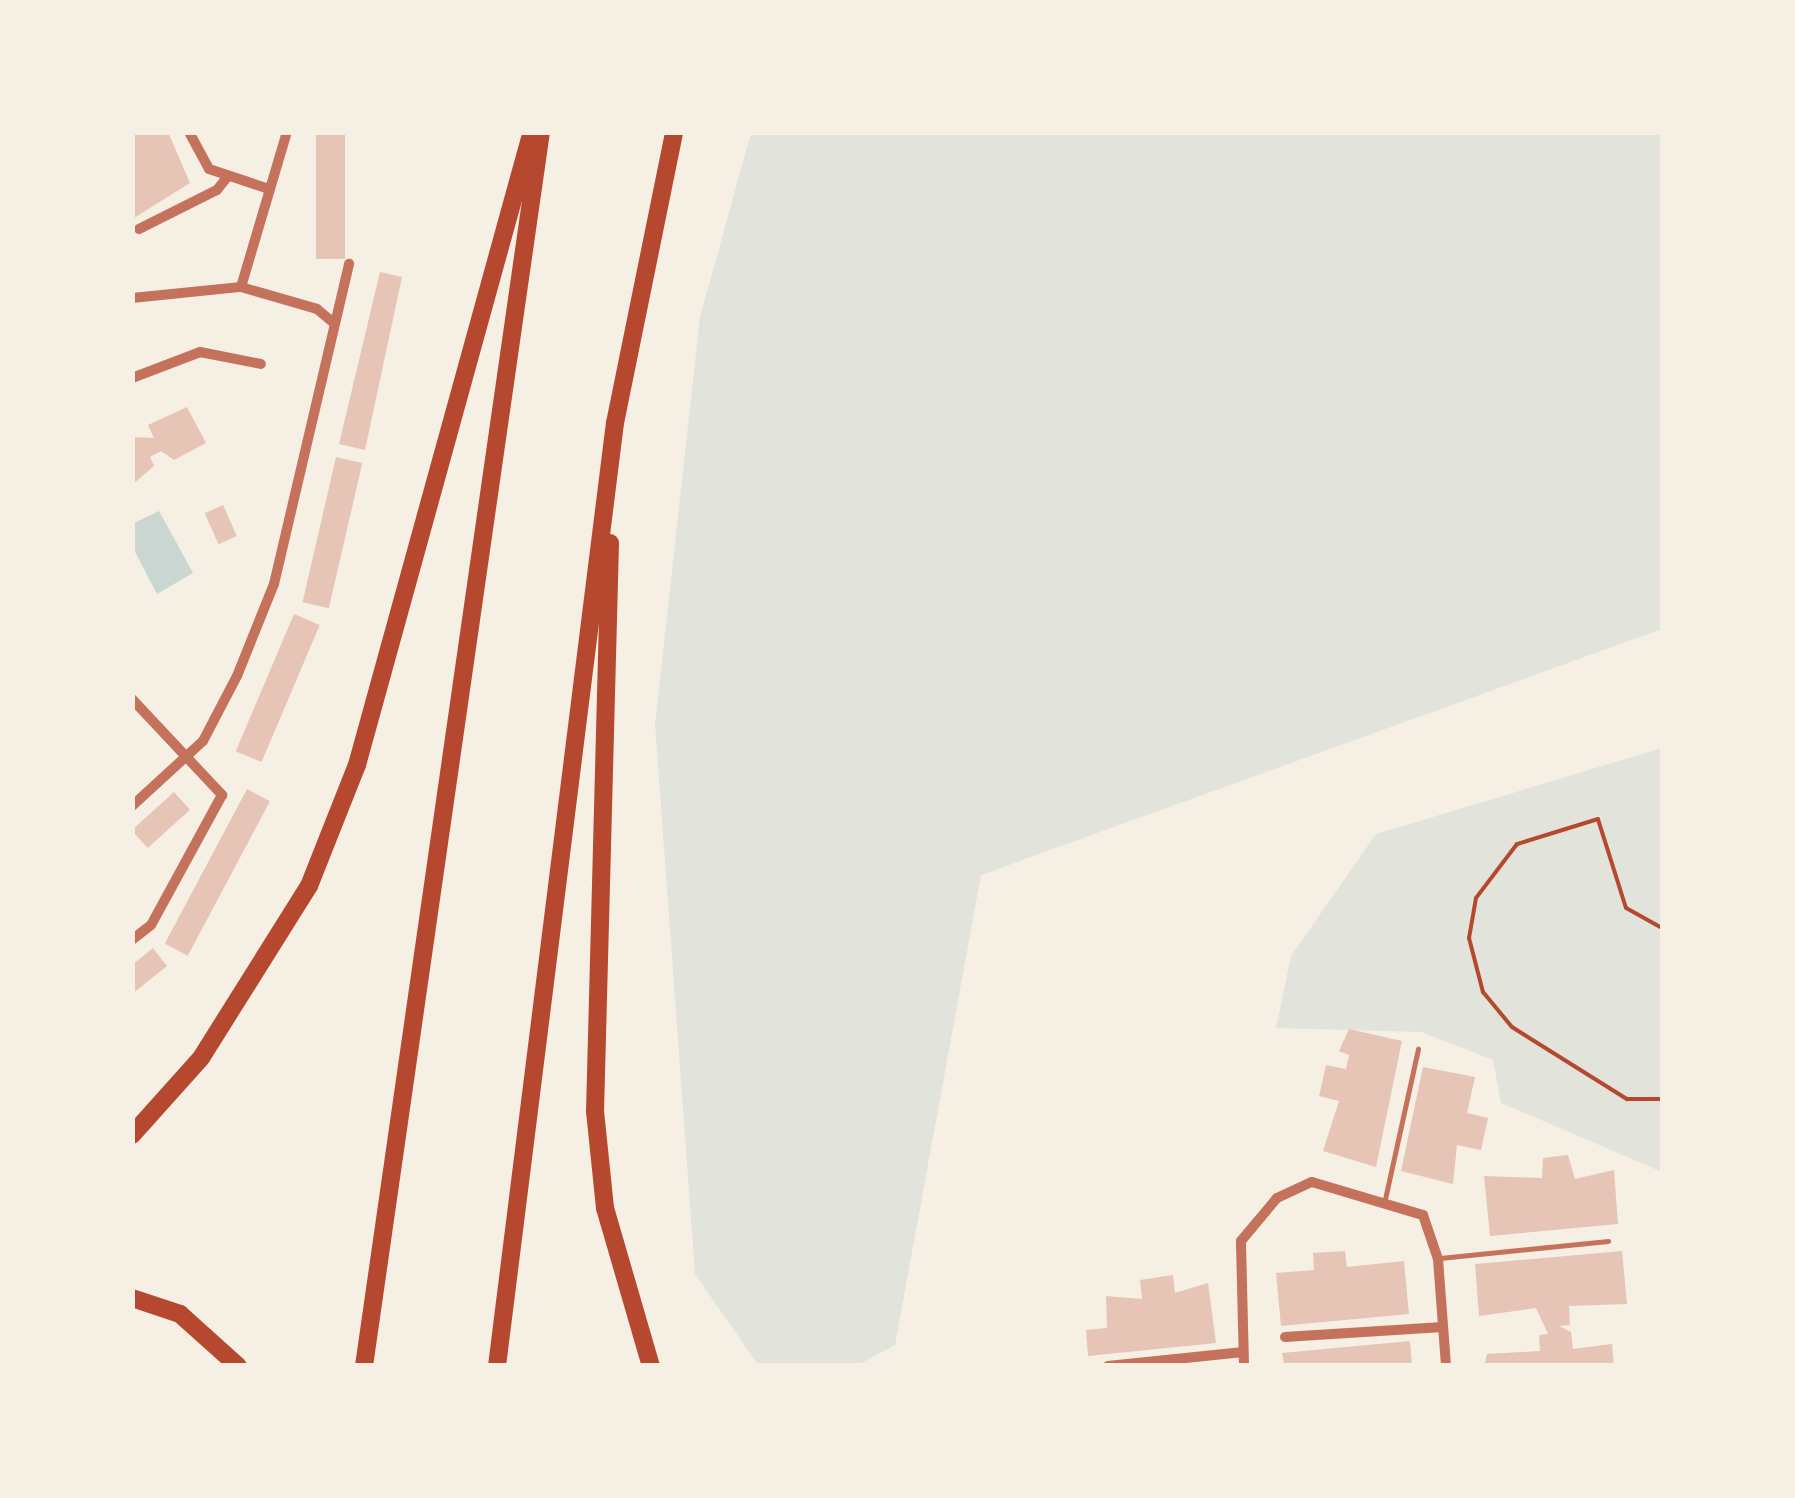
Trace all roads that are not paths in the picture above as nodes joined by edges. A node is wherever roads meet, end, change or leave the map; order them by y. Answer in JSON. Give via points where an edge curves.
{"nodes":[{"id":1,"x":189,"y":132,"type":"edge"},
{"id":2,"x":286,"y":132,"type":"edge"},
{"id":3,"x":532,"y":132,"type":"edge"},
{"id":4,"x":541,"y":132,"type":"edge"},
{"id":5,"x":674,"y":132,"type":"edge"},
{"id":6,"x":228,"y":176,"type":"junction"},
{"id":7,"x":269,"y":188,"type":"junction"},
{"id":8,"x":139,"y":229,"type":"dead end"},
{"id":9,"x":350,"y":264,"type":"dead end"},
{"id":10,"x":241,"y":287,"type":"junction"},
{"id":11,"x":132,"y":298,"type":"edge"},
{"id":12,"x":335,"y":324,"type":"junction"},
{"id":13,"x":261,"y":364,"type":"dead end"},
{"id":14,"x":132,"y":378,"type":"edge"},
{"id":15,"x":615,"y":423,"type":"junction"},
{"id":16,"x":132,"y":699,"type":"edge"},
{"id":17,"x":188,"y":758,"type":"junction"},
{"id":18,"x":132,"y":806,"type":"edge"},
{"id":19,"x":132,"y":940,"type":"edge"},
{"id":20,"x":1418,"y":1048,"type":"dead end"},
{"id":21,"x":132,"y":1135,"type":"edge"},
{"id":22,"x":1385,"y":1199,"type":"junction"},
{"id":23,"x":1608,"y":1240,"type":"dead end"},
{"id":24,"x":1438,"y":1258,"type":"junction"},
{"id":25,"x":132,"y":1298,"type":"edge"},
{"id":26,"x":1443,"y":1327,"type":"junction"},
{"id":27,"x":1285,"y":1337,"type":"dead end"},
{"id":28,"x":1243,"y":1352,"type":"junction"},
{"id":29,"x":238,"y":1366,"type":"edge"},
{"id":30,"x":364,"y":1366,"type":"edge"},
{"id":31,"x":497,"y":1366,"type":"edge"},
{"id":32,"x":650,"y":1366,"type":"edge"},
{"id":33,"x":1108,"y":1366,"type":"edge"},
{"id":34,"x":1244,"y":1366,"type":"edge"},
{"id":35,"x":1446,"y":1366,"type":"edge"}],
"edges":[{"from":1,"to":6,"type":"street","via":[[209,169]]},
{"from":2,"to":7,"type":"street"},
{"from":3,"to":21,"type":"highway","via":[[357,765],[309,886],[201,1058]]},
{"from":4,"to":30,"type":"highway"},
{"from":5,"to":15,"type":"highway"},
{"from":6,"to":7,"type":"street"},
{"from":6,"to":8,"type":"street","via":[[217,190]]},
{"from":7,"to":10,"type":"street"},
{"from":9,"to":12,"type":"street"},
{"from":10,"to":11,"type":"street"},
{"from":10,"to":12,"type":"street","via":[[317,309]]},
{"from":12,"to":17,"type":"street","via":[[274,584],[237,676]]},
{"from":13,"to":14,"type":"street","via":[[200,352]]},
{"from":15,"to":31,"type":"highway"},
{"from":15,"to":32,"type":"highway","via":[[595,1111],[605,1208]]},
{"from":16,"to":17,"type":"street"},
{"from":17,"to":18,"type":"street"},
{"from":17,"to":19,"type":"street","via":[[222,795],[151,926]]},
{"from":20,"to":22,"type":"lane"},
{"from":22,"to":24,"type":"street","via":[[1423,1214]]},
{"from":22,"to":28,"type":"street","via":[[1312,1182],[1277,1198],[1241,1241]]},
{"from":23,"to":24,"type":"lane"},
{"from":24,"to":26,"type":"street"},
{"from":25,"to":29,"type":"highway","via":[[180,1314]]},
{"from":26,"to":27,"type":"street"},
{"from":26,"to":35,"type":"street"},
{"from":28,"to":33,"type":"street"},
{"from":28,"to":34,"type":"street"}]}
